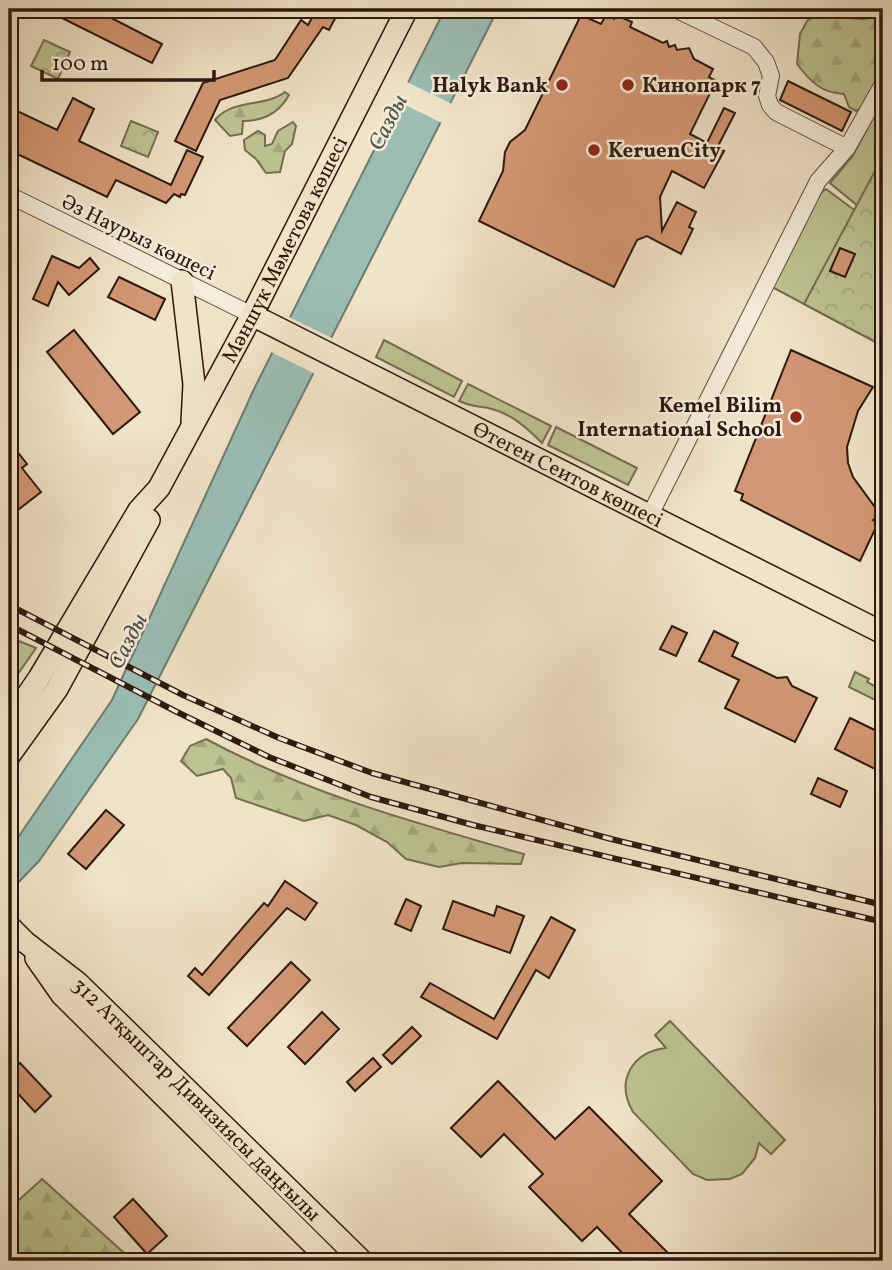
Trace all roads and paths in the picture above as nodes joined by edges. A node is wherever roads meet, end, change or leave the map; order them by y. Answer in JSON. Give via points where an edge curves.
{"nodes":[{"id":1,"x":407,"y":9,"type":"edge"},
{"id":2,"x":676,"y":9,"type":"edge"},
{"id":3,"x":883,"y":84,"type":"edge"},
{"id":4,"x":847,"y":148,"type":"junction"},
{"id":5,"x":9,"y":195,"type":"edge"},
{"id":6,"x":183,"y":281,"type":"junction"},
{"id":7,"x":252,"y":315,"type":"junction"},
{"id":8,"x":192,"y":428,"type":"junction"},
{"id":9,"x":159,"y":488,"type":"junction"},
{"id":10,"x":649,"y":517,"type":"junction"},
{"id":11,"x":883,"y":634,"type":"edge"},
{"id":12,"x":9,"y":722,"type":"edge"},
{"id":13,"x":9,"y":756,"type":"edge"},
{"id":14,"x":9,"y":926,"type":"edge"},
{"id":15,"x":25,"y":942,"type":"junction"},
{"id":16,"x":253,"y":1154,"type":"junction"},
{"id":17,"x":237,"y":1170,"type":"junction"},
{"id":18,"x":330,"y":1261,"type":"edge"},
{"id":19,"x":362,"y":1261,"type":"edge"}],
"edges":[{"from":1,"to":7,"type":"main road","name":"Мәншүк Мәметова көшесі"},
{"from":2,"to":4,"type":"street","via":[[754,47],[771,76],[770,105]]},
{"from":3,"to":4,"type":"street"},
{"from":4,"to":10,"type":"street","via":[[818,181]]},
{"from":5,"to":6,"type":"street","name":"Әз Наурыз көшесі"},
{"from":6,"to":7,"type":"street","name":"Әз Наурыз көшесі"},
{"from":6,"to":8,"type":"main road","via":[[194,384]]},
{"from":7,"to":8,"type":"main road","name":"Мәншүк Мәметова көшесі"},
{"from":7,"to":10,"type":"main road","name":"Өтеген Сеитов көшесі"},
{"from":8,"to":9,"type":"main road","name":"Мәншүк Мәметова көшесі"},
{"from":9,"to":12,"type":"main road","name":"Мәншүк Мәметова көшесі","via":[[139,510]]},
{"from":9,"to":13,"type":"main road","name":"Мәншүк Мәметова көшесі","via":[[150,518],[57,689]]},
{"from":10,"to":11,"type":"main road","name":"Өтеген Сеитов көшесі"},
{"from":14,"to":15,"type":"main road","name":"312 Атқыштар Дивизиясы даңғылы"},
{"from":15,"to":16,"type":"main road","name":"312 Атқыштар Дивизиясы даңғылы","via":[[78,983]]},
{"from":15,"to":17,"type":"main road","name":"312 Атқыштар Дивизиясы даңғылы","via":[[62,995]]},
{"from":16,"to":17,"type":"main road"},
{"from":16,"to":19,"type":"main road","name":"312 Атқыштар Дивизиясы даңғылы"},
{"from":17,"to":18,"type":"main road","name":"312 Атқыштар Дивизиясы даңғылы"}]}
